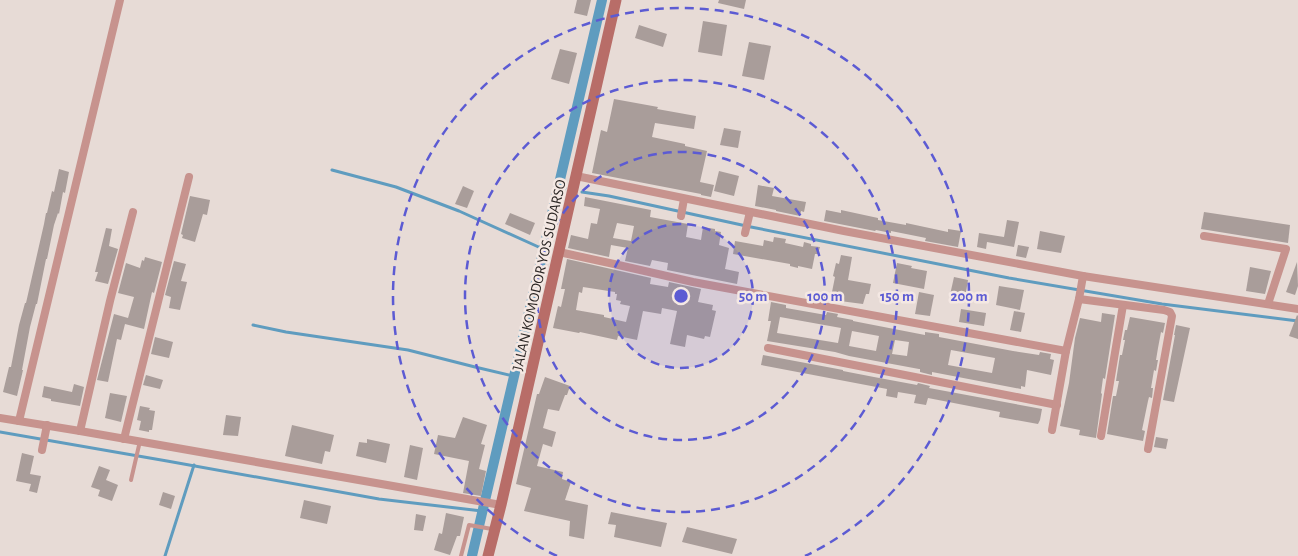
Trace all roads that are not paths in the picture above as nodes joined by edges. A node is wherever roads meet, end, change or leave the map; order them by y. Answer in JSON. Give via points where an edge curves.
{"nodes":[{"id":1,"x":120,"y":0,"type":"edge"},
{"id":2,"x":616,"y":0,"type":"edge"},
{"id":3,"x":576,"y":176,"type":"junction"},
{"id":4,"x":189,"y":177,"type":"dead end"},
{"id":5,"x":684,"y":202,"type":"junction"},
{"id":6,"x":133,"y":212,"type":"dead end"},
{"id":7,"x":681,"y":216,"type":"dead end"},
{"id":8,"x":749,"y":216,"type":"junction"},
{"id":9,"x":745,"y":233,"type":"dead end"},
{"id":10,"x":1204,"y":236,"type":"dead end"},
{"id":11,"x":559,"y":252,"type":"junction"},
{"id":12,"x":1083,"y":279,"type":"junction"},
{"id":13,"x":1080,"y":295,"type":"junction"},
{"id":14,"x":1268,"y":304,"type":"junction"},
{"id":15,"x":1123,"y":305,"type":"junction"},
{"id":16,"x":1298,"y":309,"type":"edge"},
{"id":17,"x":768,"y":348,"type":"dead end"},
{"id":18,"x":1066,"y":351,"type":"junction"},
{"id":19,"x":1057,"y":405,"type":"junction"},
{"id":20,"x":0,"y":418,"type":"edge"},
{"id":21,"x":19,"y":421,"type":"junction"},
{"id":22,"x":46,"y":429,"type":"junction"},
{"id":23,"x":80,"y":430,"type":"junction"},
{"id":24,"x":1052,"y":430,"type":"dead end"},
{"id":25,"x":1100,"y":436,"type":"dead end"},
{"id":26,"x":124,"y":439,"type":"junction"},
{"id":27,"x":139,"y":445,"type":"junction"},
{"id":28,"x":43,"y":448,"type":"dead end"},
{"id":29,"x":1148,"y":449,"type":"dead end"},
{"id":30,"x":131,"y":480,"type":"dead end"},
{"id":31,"x":498,"y":505,"type":"junction"},
{"id":32,"x":490,"y":529,"type":"junction"},
{"id":33,"x":462,"y":556,"type":"edge"},
{"id":34,"x":488,"y":556,"type":"edge"}],
"edges":[{"from":1,"to":21,"type":"street"},
{"from":2,"to":3,"type":"street","name":"JALAN KOMODOR YOS SUDARSO"},
{"from":3,"to":5,"type":"street"},
{"from":3,"to":11,"type":"street","name":"JALAN KOMODOR YOS SUDARSO"},
{"from":4,"to":26,"type":"street"},
{"from":5,"to":7,"type":"street"},
{"from":5,"to":8,"type":"street"},
{"from":6,"to":23,"type":"street"},
{"from":8,"to":9,"type":"street"},
{"from":8,"to":12,"type":"street","via":[[844,231]]},
{"from":10,"to":14,"type":"street","via":[[1286,250]]},
{"from":11,"to":18,"type":"street","via":[[693,282]]},
{"from":11,"to":31,"type":"street","name":"JALAN KOMODOR YOS SUDARSO"},
{"from":12,"to":13,"type":"street"},
{"from":12,"to":14,"type":"street"},
{"from":13,"to":15,"type":"street"},
{"from":13,"to":18,"type":"street"},
{"from":14,"to":16,"type":"street"},
{"from":15,"to":25,"type":"street"},
{"from":15,"to":29,"type":"street","via":[[1164,310],[1172,316]]},
{"from":17,"to":19,"type":"street"},
{"from":18,"to":19,"type":"street"},
{"from":19,"to":24,"type":"street"},
{"from":20,"to":21,"type":"street"},
{"from":21,"to":22,"type":"street"},
{"from":22,"to":23,"type":"street"},
{"from":22,"to":28,"type":"street"},
{"from":23,"to":26,"type":"street"},
{"from":26,"to":27,"type":"street"},
{"from":27,"to":30,"type":"lane"},
{"from":27,"to":31,"type":"street"},
{"from":31,"to":32,"type":"street","name":"JALAN KOMODOR YOS SUDARSO"},
{"from":32,"to":33,"type":"lane","via":[[470,525]]},
{"from":32,"to":34,"type":"street","name":"JALAN KOMODOR YOS SUDARSO"}]}
